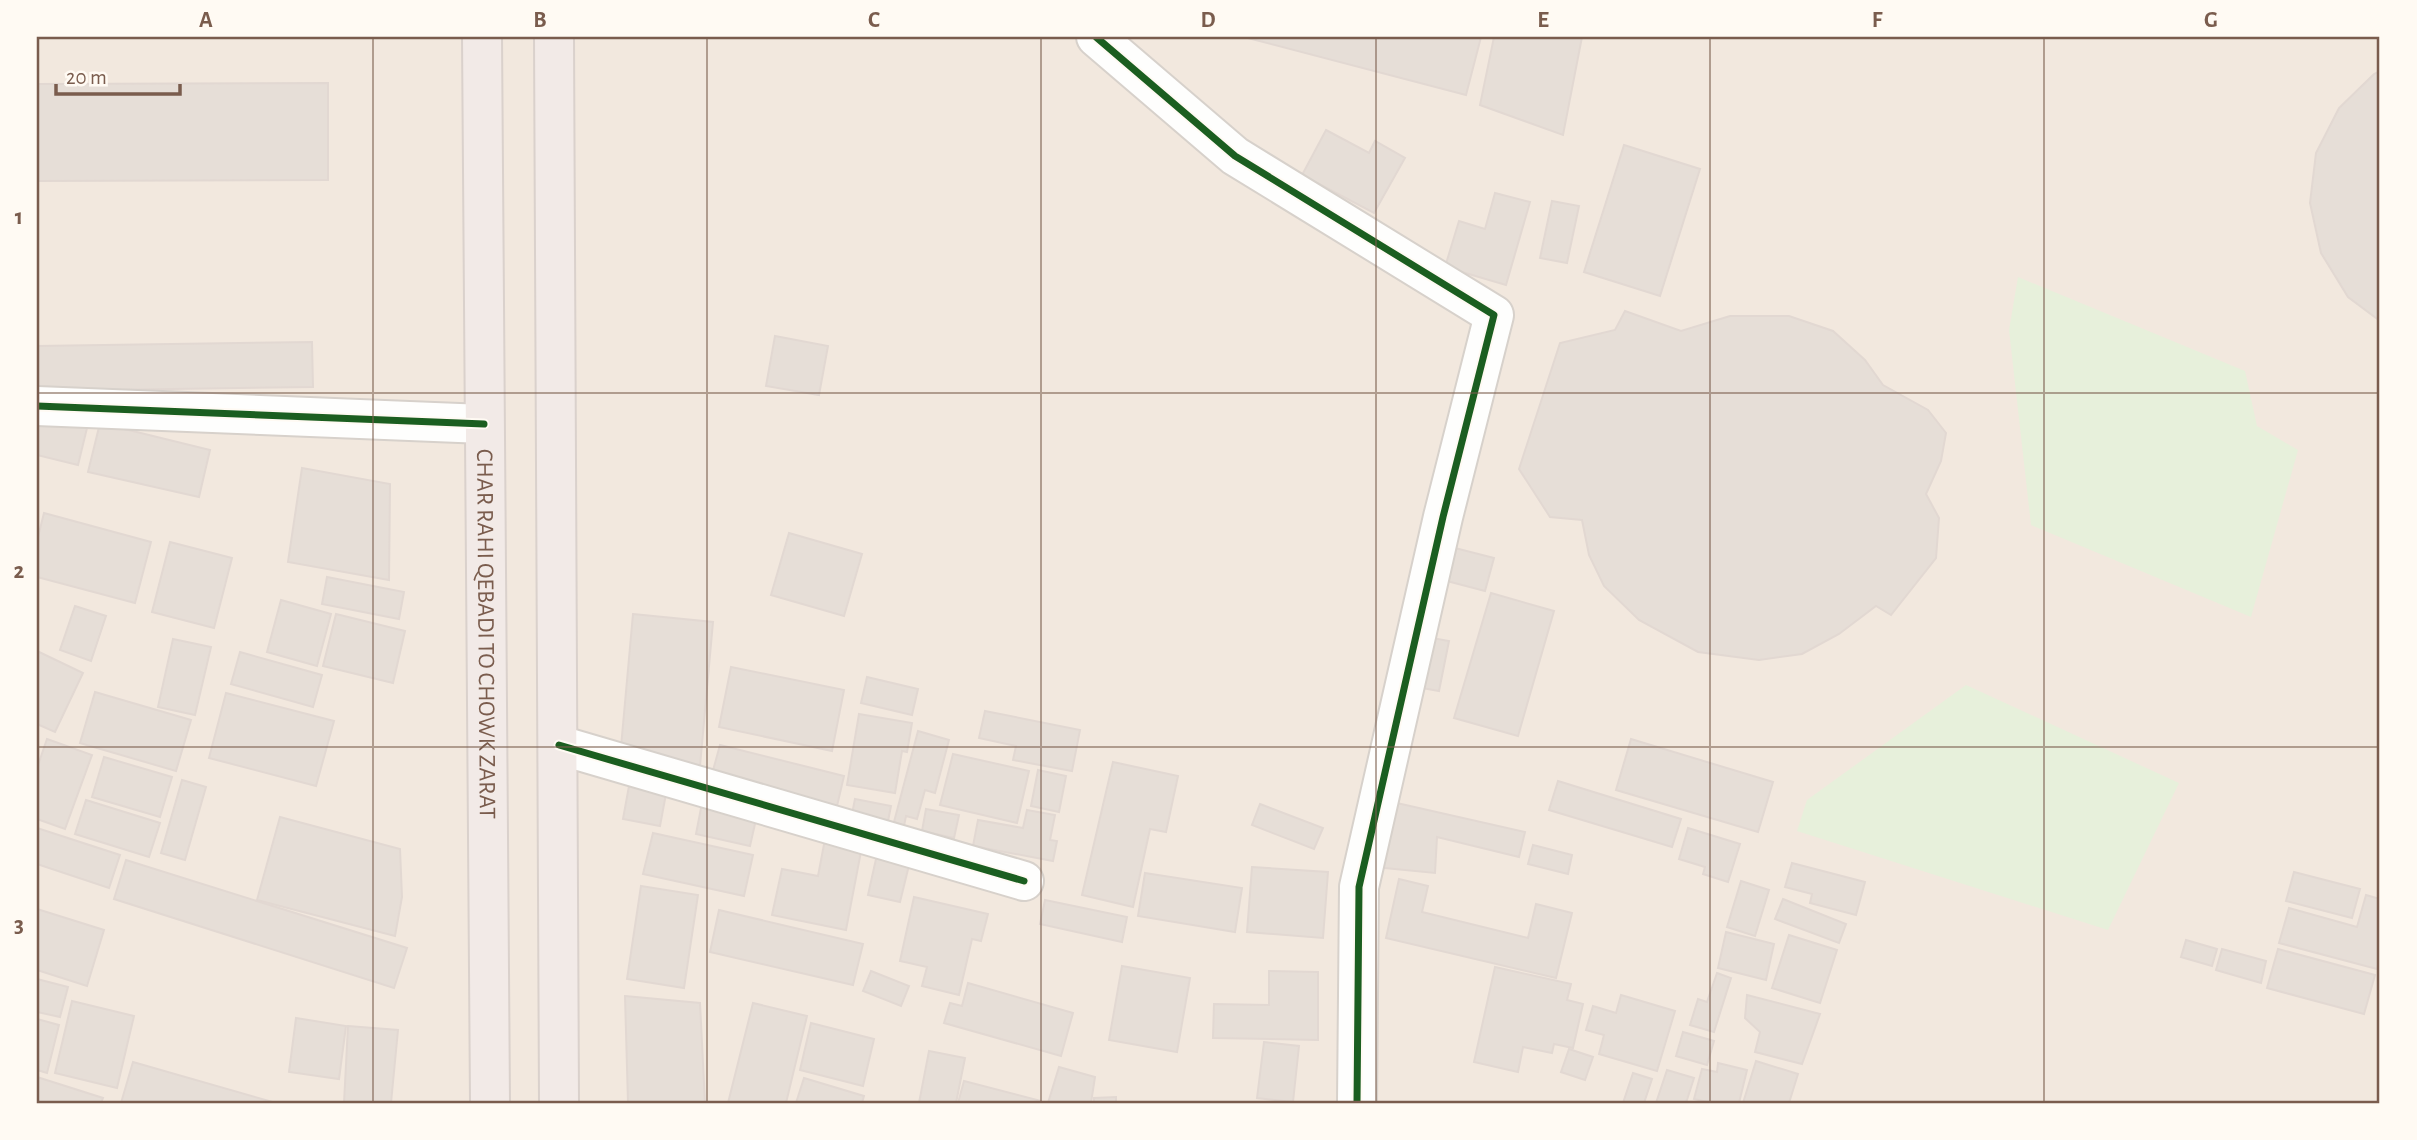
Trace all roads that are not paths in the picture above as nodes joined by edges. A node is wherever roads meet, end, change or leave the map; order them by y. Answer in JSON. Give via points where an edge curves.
{"nodes":[{"id":1,"x":482,"y":37,"type":"edge"},
{"id":2,"x":554,"y":37,"type":"edge"},
{"id":3,"x":1096,"y":37,"type":"edge"},
{"id":4,"x":37,"y":405,"type":"edge"},
{"id":5,"x":484,"y":424,"type":"junction"},
{"id":6,"x":559,"y":745,"type":"junction"},
{"id":7,"x":1024,"y":881,"type":"dead end"},
{"id":8,"x":490,"y":1103,"type":"edge"},
{"id":9,"x":559,"y":1103,"type":"edge"},
{"id":10,"x":1357,"y":1103,"type":"edge"}],
"edges":[{"from":1,"to":5,"type":"highway","name":"CHAR RAHI QEBADI TO CHOWK ZARAT"},
{"from":2,"to":6,"type":"highway"},
{"from":3,"to":10,"type":"street","via":[[1235,156],[1494,315],[1359,887]]},
{"from":4,"to":5,"type":"street"},
{"from":5,"to":8,"type":"highway","name":"CHAR RAHI QEBADI TO CHOWK ZARAT"},
{"from":6,"to":7,"type":"street"},
{"from":6,"to":9,"type":"highway"}]}
